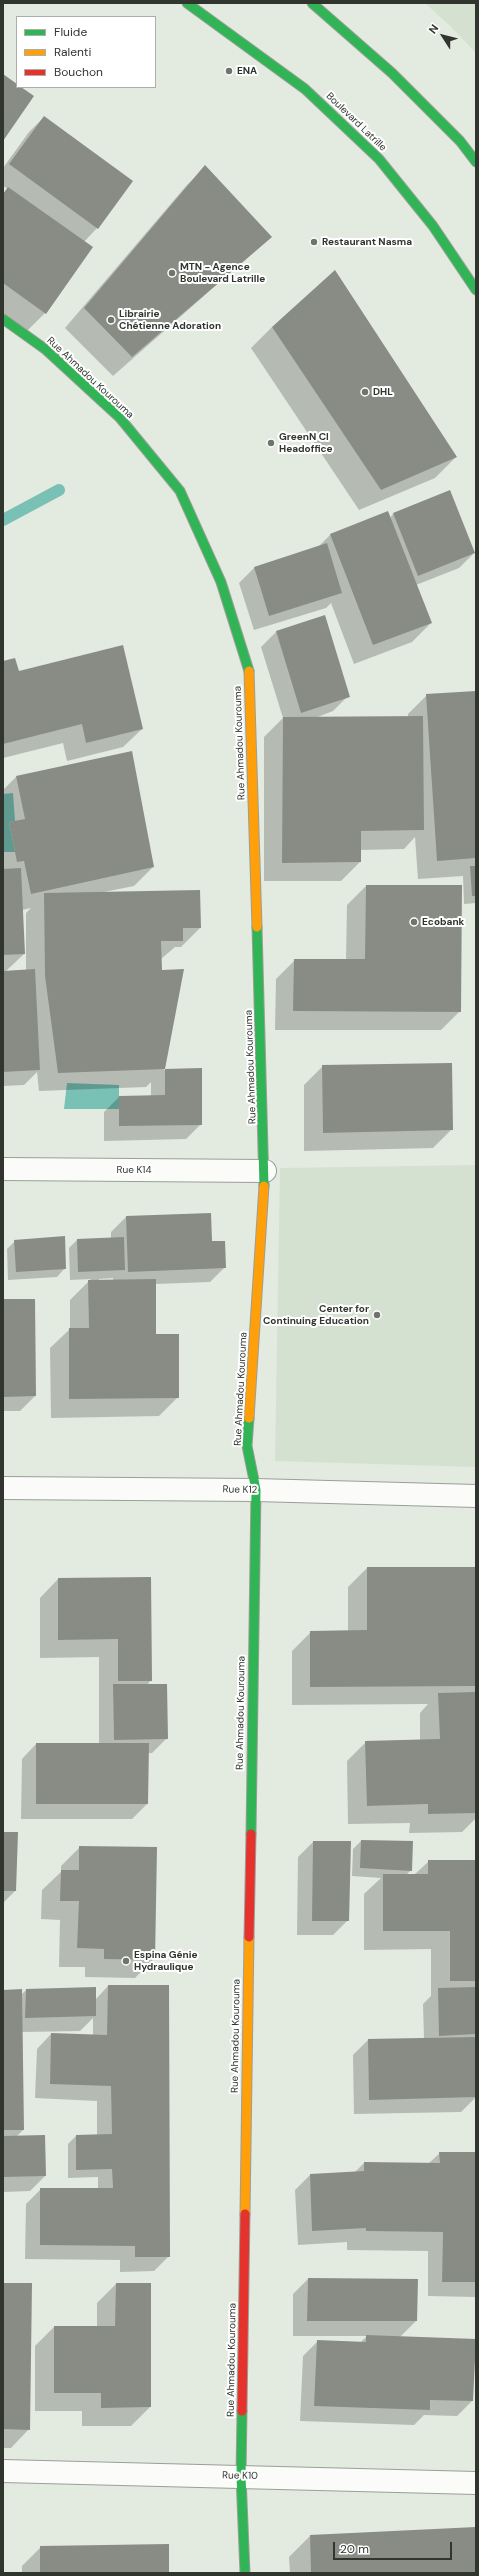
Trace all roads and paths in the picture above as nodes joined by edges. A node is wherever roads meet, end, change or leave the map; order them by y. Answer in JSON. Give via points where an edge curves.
{"nodes":[{"id":1,"x":187,"y":3,"type":"edge"},
{"id":2,"x":312,"y":3,"type":"edge"},
{"id":3,"x":476,"y":162,"type":"edge"},
{"id":4,"x":476,"y":290,"type":"edge"},
{"id":5,"x":3,"y":319,"type":"edge"},
{"id":6,"x":3,"y":1169,"type":"edge"},
{"id":7,"x":266,"y":1171,"type":"junction"},
{"id":8,"x":3,"y":1488,"type":"edge"},
{"id":9,"x":256,"y":1490,"type":"junction"},
{"id":10,"x":476,"y":1496,"type":"edge"},
{"id":11,"x":3,"y":2471,"type":"edge"},
{"id":12,"x":241,"y":2476,"type":"junction"},
{"id":13,"x":476,"y":2483,"type":"edge"},
{"id":14,"x":245,"y":2573,"type":"edge"}],
"edges":[{"from":1,"to":4,"type":"street","name":"Boulevard Latrille","via":[[305,89],[380,159],[433,226]]},
{"from":2,"to":3,"type":"street","via":[[392,73],[460,141]]},
{"from":5,"to":7,"type":"street","name":"Rue Ahmadou Kourouma","via":[[45,349],[120,418],[180,491],[221,582],[246,661]]},
{"from":6,"to":7,"type":"street","name":"Rue K14"},
{"from":7,"to":9,"type":"street","name":"Rue Ahmadou Kourouma","via":[[247,1446]]},
{"from":8,"to":9,"type":"street","name":"Rue K12"},
{"from":9,"to":10,"type":"street","name":"Rue K12"},
{"from":9,"to":12,"type":"street","name":"Rue Ahmadou Kourouma"},
{"from":11,"to":12,"type":"street","name":"Rue K10"},
{"from":12,"to":13,"type":"street","name":"Rue K10"},
{"from":12,"to":14,"type":"street","name":"Rue Ahmadou Kourouma"}]}
